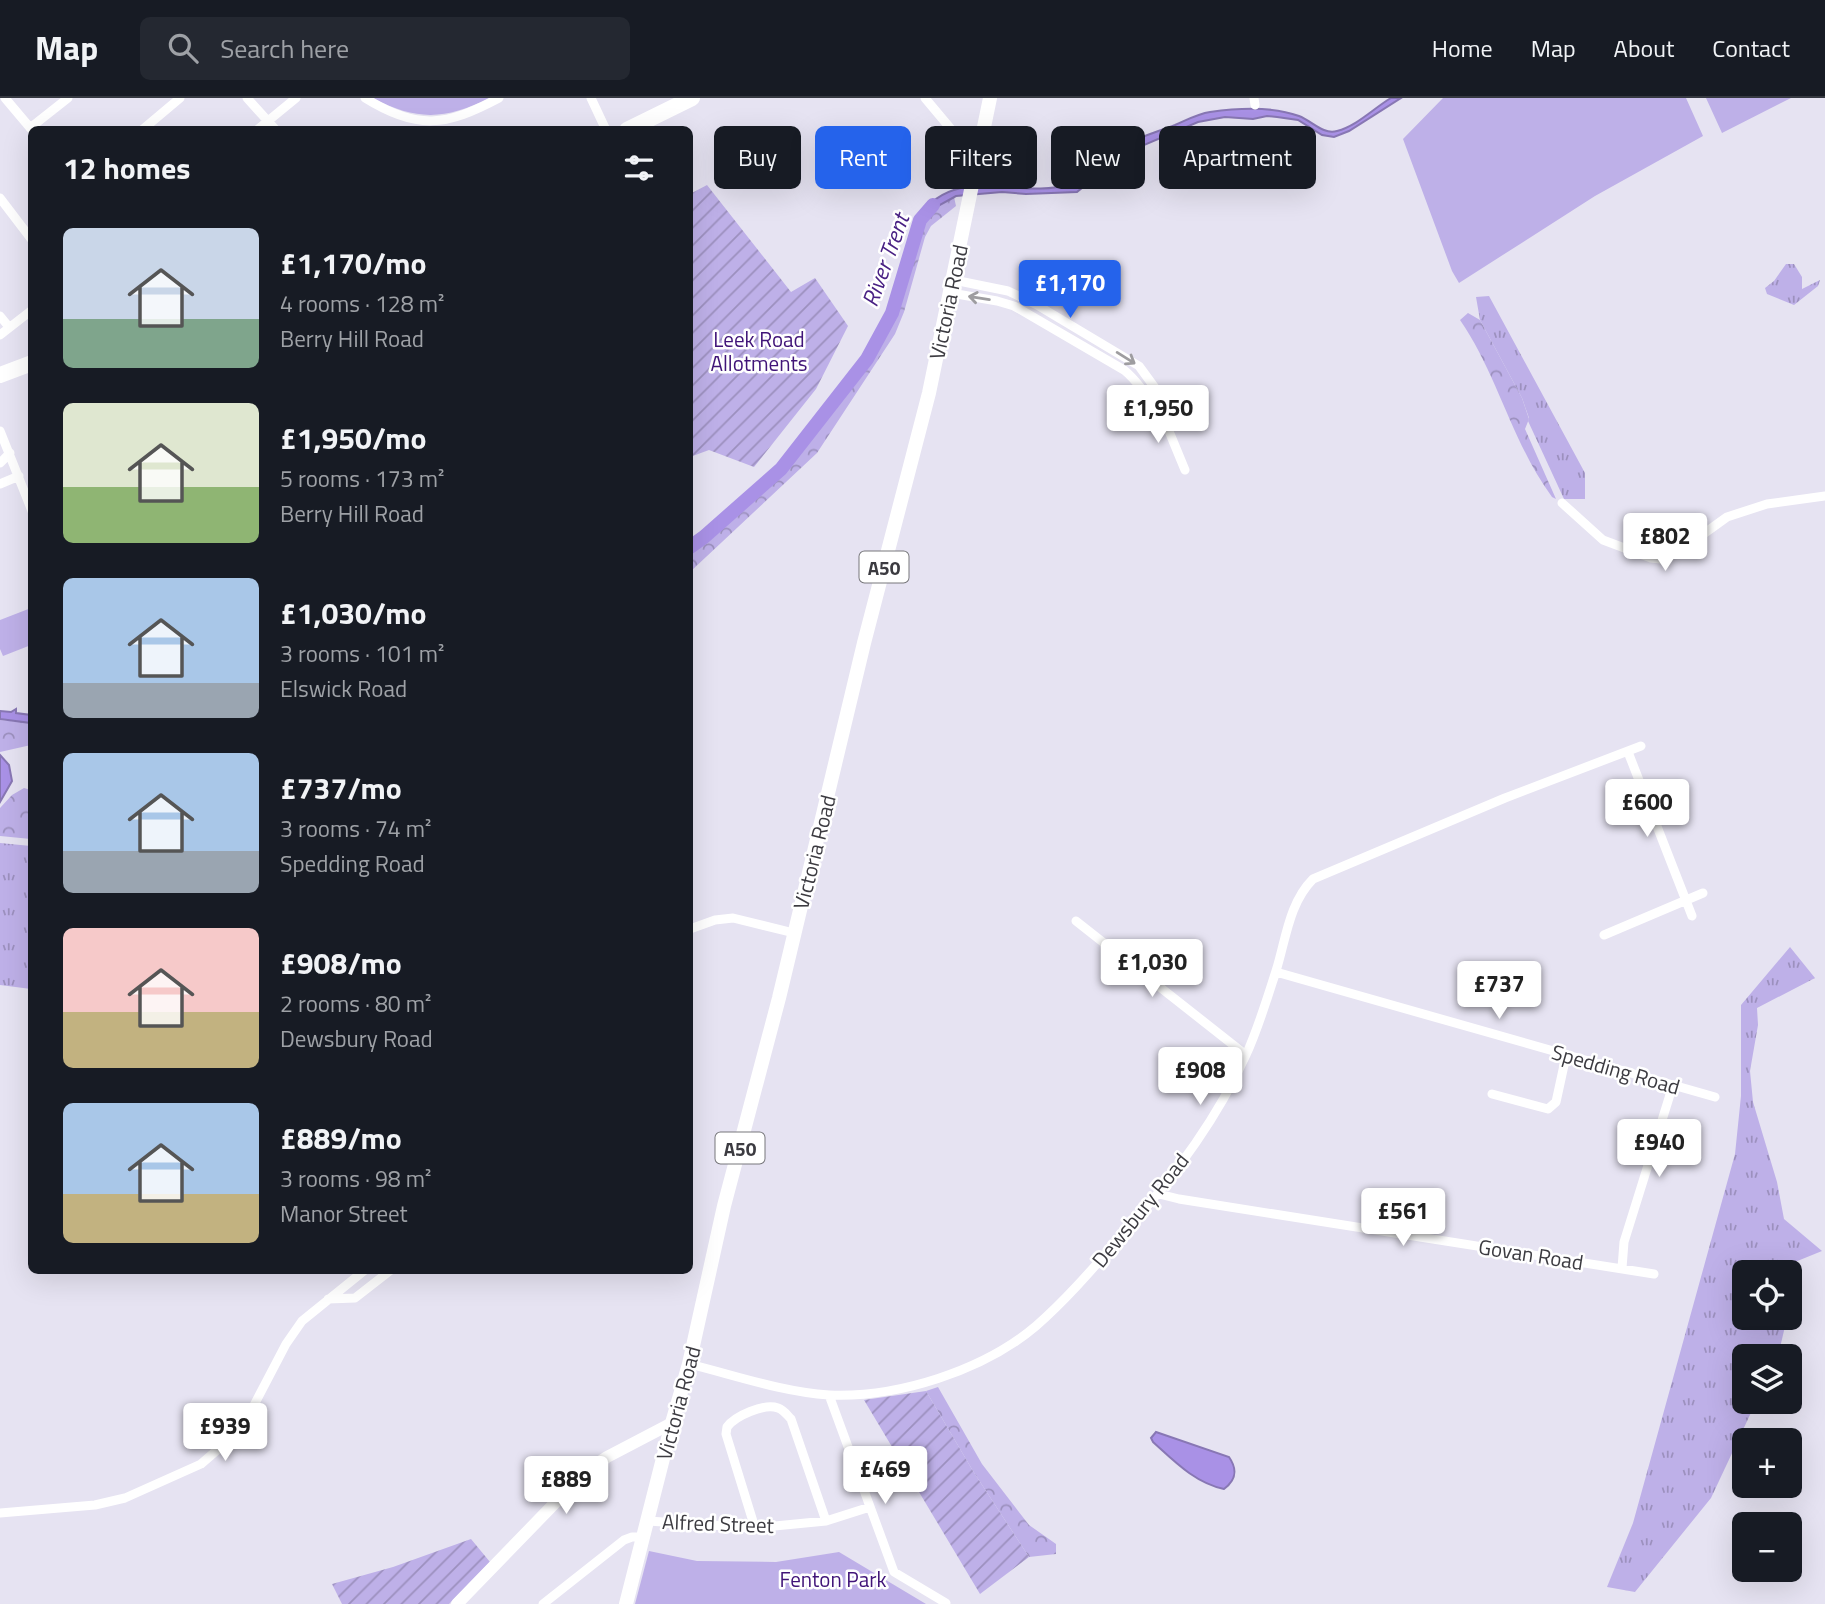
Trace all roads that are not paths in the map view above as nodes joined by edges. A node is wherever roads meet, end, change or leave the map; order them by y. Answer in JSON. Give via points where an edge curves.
{"nodes":[{"id":1,"x":5,"y":98,"type":"edge"},
{"id":2,"x":68,"y":98,"type":"edge"},
{"id":3,"x":180,"y":98,"type":"edge"},
{"id":4,"x":247,"y":98,"type":"edge"},
{"id":5,"x":296,"y":98,"type":"edge"},
{"id":6,"x":365,"y":98,"type":"edge"},
{"id":7,"x":499,"y":98,"type":"edge"},
{"id":8,"x":592,"y":98,"type":"edge"},
{"id":9,"x":692,"y":98,"type":"edge"},
{"id":10,"x":925,"y":98,"type":"edge"},
{"id":11,"x":990,"y":98,"type":"edge"},
{"id":12,"x":268,"y":121,"type":"junction"},
{"id":13,"x":28,"y":126,"type":"edge"},
{"id":14,"x":35,"y":126,"type":"edge"},
{"id":15,"x":147,"y":126,"type":"edge"},
{"id":16,"x":262,"y":126,"type":"edge"},
{"id":17,"x":272,"y":126,"type":"edge"},
{"id":18,"x":604,"y":126,"type":"edge"},
{"id":19,"x":635,"y":126,"type":"edge"},
{"id":20,"x":948,"y":126,"type":"edge"},
{"id":21,"x":984,"y":126,"type":"edge"},
{"id":22,"x":971,"y":189,"type":"edge"},
{"id":23,"x":0,"y":198,"type":"edge"},
{"id":24,"x":28,"y":235,"type":"edge"},
{"id":25,"x":952,"y":287,"type":"junction"},
{"id":26,"x":28,"y":313,"type":"edge"},
{"id":27,"x":0,"y":316,"type":"edge"},
{"id":28,"x":9,"y":327,"type":"junction"},
{"id":29,"x":0,"y":335,"type":"edge"},
{"id":30,"x":28,"y":364,"type":"edge"},
{"id":31,"x":0,"y":375,"type":"edge"},
{"id":32,"x":1,"y":437,"type":"edge"},
{"id":33,"x":10,"y":453,"type":"junction"},
{"id":34,"x":0,"y":463,"type":"edge"},
{"id":35,"x":1185,"y":470,"type":"dead end"},
{"id":36,"x":19,"y":476,"type":"junction"},
{"id":37,"x":0,"y":484,"type":"edge"},
{"id":38,"x":1825,"y":496,"type":"edge"},
{"id":39,"x":28,"y":500,"type":"edge"},
{"id":40,"x":1562,"y":503,"type":"dead end"},
{"id":41,"x":1641,"y":747,"type":"dead end"},
{"id":42,"x":1628,"y":752,"type":"junction"},
{"id":43,"x":1703,"y":893,"type":"dead end"},
{"id":44,"x":1687,"y":901,"type":"junction"},
{"id":45,"x":1692,"y":916,"type":"dead end"},
{"id":46,"x":1076,"y":921,"type":"dead end"},
{"id":47,"x":693,"y":928,"type":"edge"},
{"id":48,"x":794,"y":933,"type":"junction"},
{"id":49,"x":1604,"y":935,"type":"dead end"},
{"id":50,"x":1276,"y":972,"type":"junction"},
{"id":51,"x":1246,"y":1055,"type":"junction"},
{"id":52,"x":1566,"y":1056,"type":"junction"},
{"id":53,"x":1673,"y":1085,"type":"junction"},
{"id":54,"x":1492,"y":1094,"type":"dead end"},
{"id":55,"x":1715,"y":1097,"type":"dead end"},
{"id":56,"x":1159,"y":1194,"type":"junction"},
{"id":57,"x":1622,"y":1268,"type":"junction"},
{"id":58,"x":360,"y":1274,"type":"edge"},
{"id":59,"x":386,"y":1274,"type":"edge"},
{"id":60,"x":1654,"y":1274,"type":"dead end"},
{"id":61,"x":327,"y":1299,"type":"junction"},
{"id":62,"x":689,"y":1364,"type":"junction"},
{"id":63,"x":831,"y":1398,"type":"junction"},
{"id":64,"x":672,"y":1423,"type":"junction"},
{"id":65,"x":870,"y":1507,"type":"junction"},
{"id":66,"x":0,"y":1513,"type":"edge"},
{"id":67,"x":648,"y":1521,"type":"junction"},
{"id":68,"x":827,"y":1521,"type":"junction"},
{"id":69,"x":755,"y":1528,"type":"junction"},
{"id":70,"x":643,"y":1536,"type":"junction"},
{"id":71,"x":946,"y":1603,"type":"edge"},
{"id":72,"x":457,"y":1604,"type":"edge"},
{"id":73,"x":543,"y":1604,"type":"edge"},
{"id":74,"x":626,"y":1604,"type":"edge"}],
"edges":[{"from":1,"to":13,"type":"street"},
{"from":2,"to":14,"type":"street"},
{"from":3,"to":15,"type":"street"},
{"from":4,"to":12,"type":"street"},
{"from":5,"to":12,"type":"street"},
{"from":6,"to":7,"type":"street","via":[[384,110],[428,122],[473,113]]},
{"from":8,"to":18,"type":"street"},
{"from":9,"to":19,"type":"highway"},
{"from":10,"to":20,"type":"street"},
{"from":11,"to":21,"type":"main road","name":"Victoria Road","number":"A50"},
{"from":12,"to":16,"type":"street"},
{"from":12,"to":17,"type":"street"},
{"from":22,"to":25,"type":"main road","name":"Victoria Road","number":"A50"},
{"from":23,"to":24,"type":"street"},
{"from":25,"to":35,"type":"street","via":[[1035,317],[1124,370],[1159,407]]},
{"from":25,"to":48,"type":"main road","name":"Victoria Road","number":"A50"},
{"from":26,"to":28,"type":"street"},
{"from":27,"to":28,"type":"street"},
{"from":28,"to":29,"type":"street"},
{"from":30,"to":31,"type":"highway"},
{"from":32,"to":33,"type":"street"},
{"from":33,"to":34,"type":"street"},
{"from":33,"to":36,"type":"street"},
{"from":36,"to":37,"type":"street"},
{"from":36,"to":39,"type":"street"},
{"from":38,"to":40,"type":"street","via":[[1767,504],[1727,517],[1677,553],[1661,559],[1604,540]]},
{"from":41,"to":42,"type":"street","name":"Dewsbury Road"},
{"from":42,"to":44,"type":"street"},
{"from":42,"to":50,"type":"street","name":"Dewsbury Road","via":[[1313,879],[1294,906]]},
{"from":43,"to":44,"type":"street"},
{"from":44,"to":45,"type":"street"},
{"from":44,"to":49,"type":"street"},
{"from":46,"to":51,"type":"street"},
{"from":47,"to":48,"type":"street","via":[[733,918]]},
{"from":48,"to":62,"type":"main road","name":"Victoria Road","number":"A50"},
{"from":50,"to":51,"type":"street","name":"Dewsbury Road"},
{"from":50,"to":52,"type":"street","name":"Spedding Road"},
{"from":51,"to":56,"type":"street","name":"Dewsbury Road","via":[[1220,1104]]},
{"from":52,"to":53,"type":"street","name":"Spedding Road"},
{"from":52,"to":54,"type":"street","via":[[1556,1102],[1548,1110]]},
{"from":53,"to":55,"type":"street","name":"Spedding Road"},
{"from":53,"to":57,"type":"street","via":[[1624,1242]]},
{"from":56,"to":57,"type":"street","name":"Govan Road"},
{"from":56,"to":63,"type":"street","name":"Dewsbury Road","via":[[1069,1295],[1009,1345],[931,1381]]},
{"from":57,"to":60,"type":"street","name":"Govan Road"},
{"from":58,"to":61,"type":"street"},
{"from":59,"to":61,"type":"street","via":[[355,1298]]},
{"from":61,"to":66,"type":"street","via":[[295,1328],[252,1409],[201,1464],[125,1498]]},
{"from":62,"to":63,"type":"street","name":"Dewsbury Road"},
{"from":62,"to":64,"type":"main road","name":"Victoria Road","number":"A50"},
{"from":63,"to":65,"type":"street"},
{"from":64,"to":67,"type":"main road","name":"Victoria Road","number":"A50"},
{"from":64,"to":72,"type":"street","via":[[586,1471]]},
{"from":65,"to":68,"type":"street","name":"Alfred Street"},
{"from":65,"to":71,"type":"street","via":[[894,1572]]},
{"from":67,"to":69,"type":"street","name":"Alfred Street"},
{"from":67,"to":70,"type":"main road","name":"Victoria Road","number":"A50"},
{"from":68,"to":69,"type":"street","name":"Alfred Street"},
{"from":68,"to":69,"type":"street","via":[[791,1419],[771,1407],[740,1415],[726,1434]]},
{"from":70,"to":73,"type":"street","via":[[624,1540]]},
{"from":70,"to":74,"type":"main road","name":"Victoria Road","number":"A50"}]}
